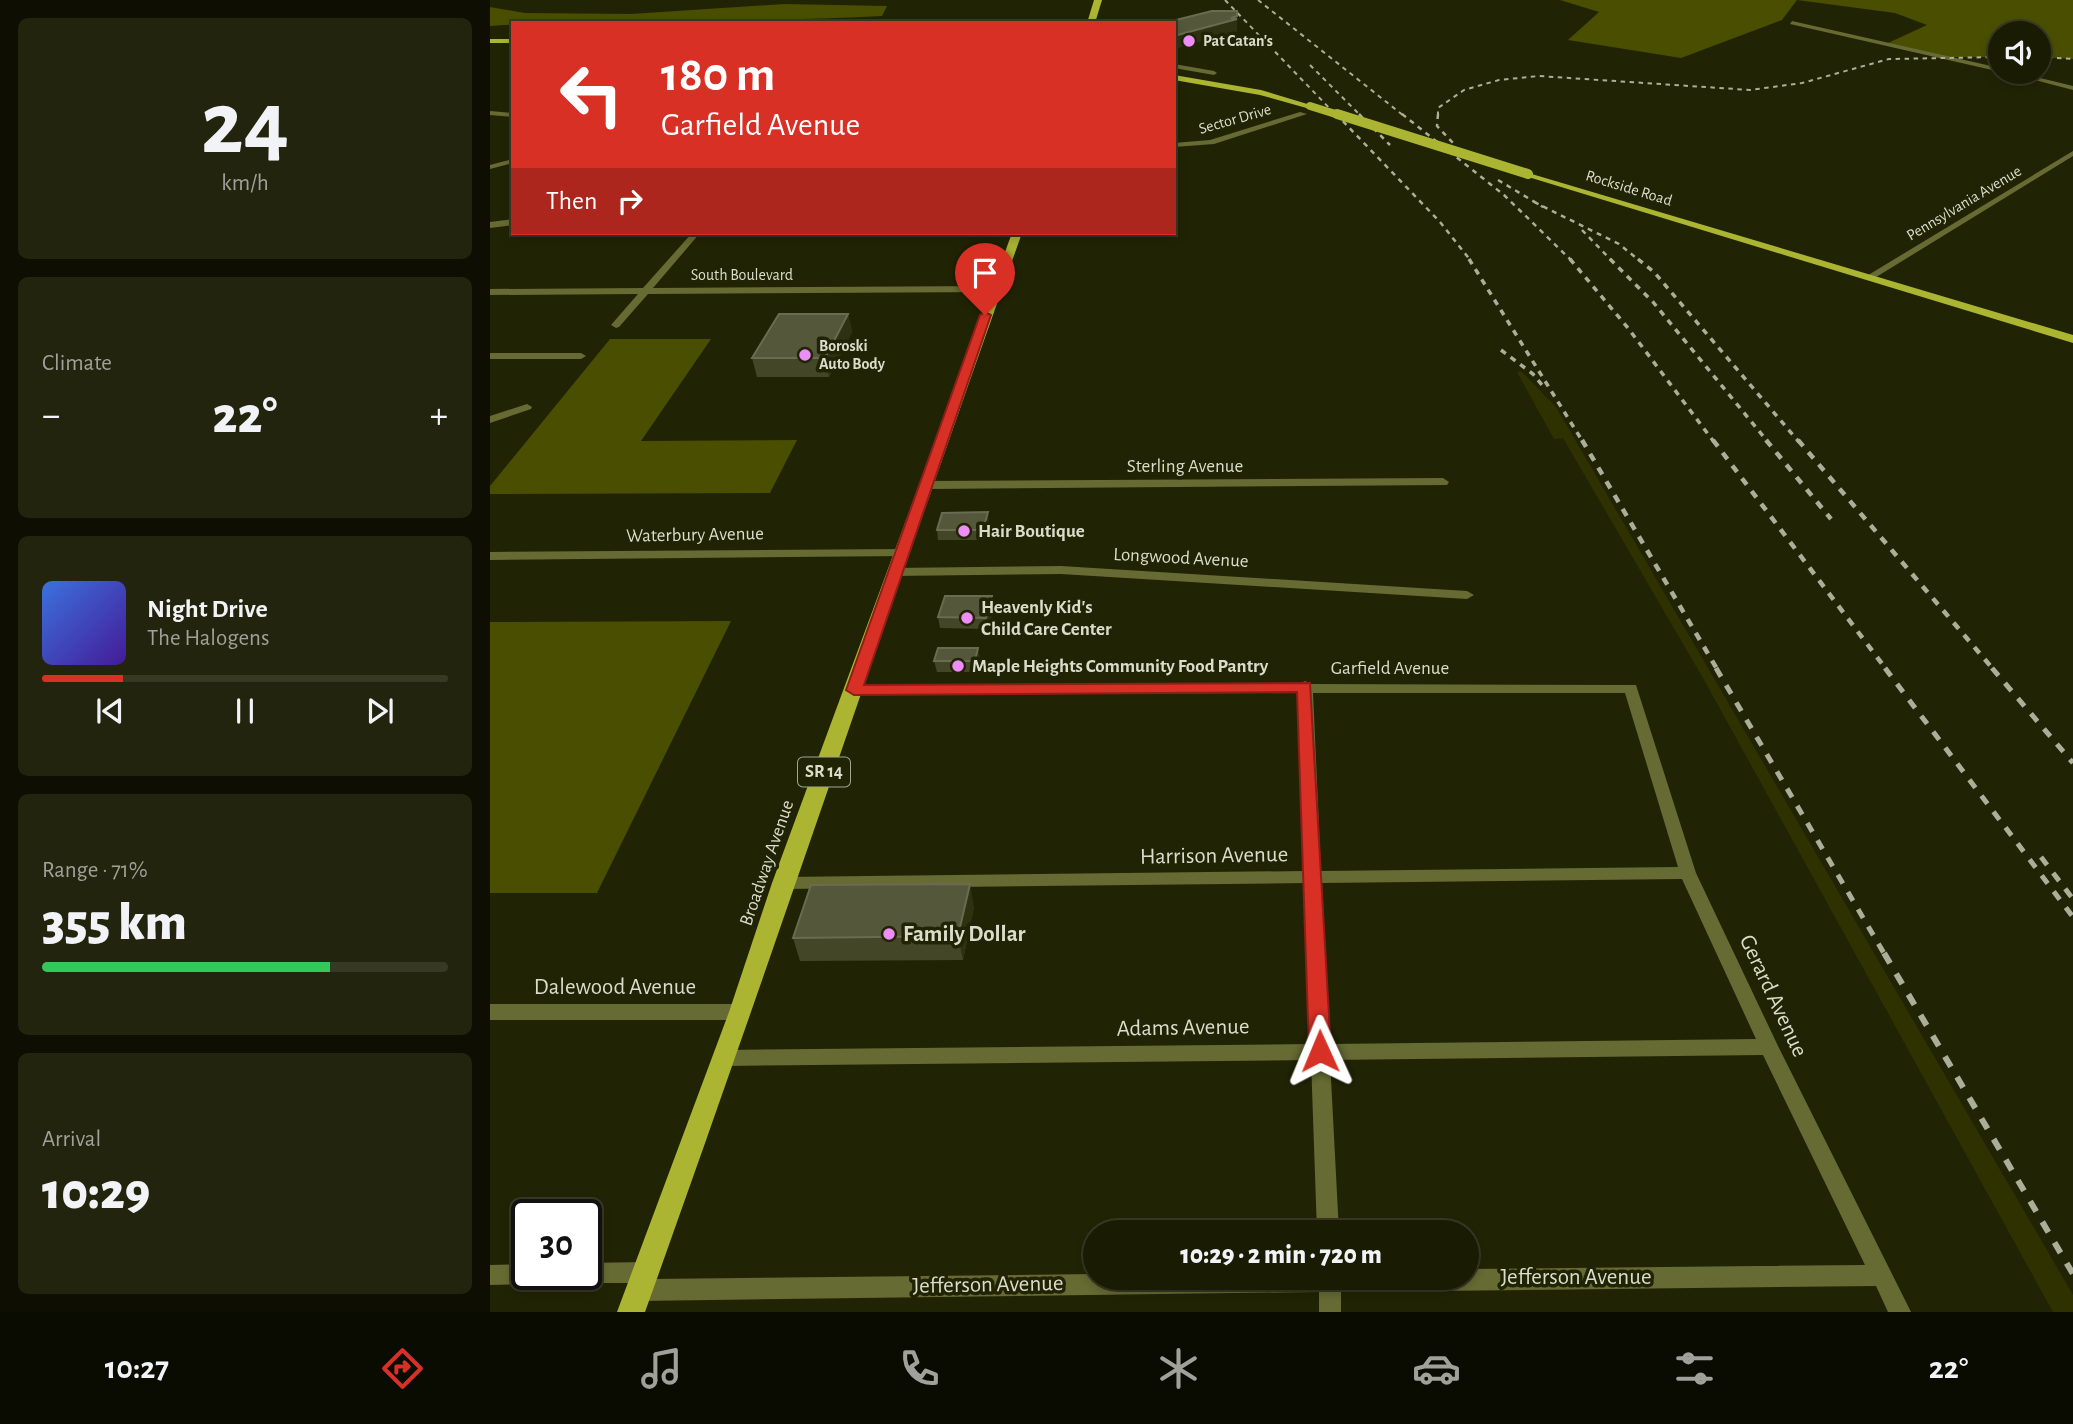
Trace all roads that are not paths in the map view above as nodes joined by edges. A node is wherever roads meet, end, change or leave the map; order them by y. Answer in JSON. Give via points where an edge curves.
{"nodes":[{"id":1,"x":1098,"y":0,"type":"edge"},
{"id":2,"x":1092,"y":21,"type":"edge"},
{"id":3,"x":1792,"y":23,"type":"dead end"},
{"id":4,"x":490,"y":41,"type":"edge"},
{"id":5,"x":511,"y":41,"type":"edge"},
{"id":6,"x":1176,"y":66,"type":"edge"},
{"id":7,"x":1988,"y":67,"type":"edge"},
{"id":8,"x":1214,"y":73,"type":"dead end"},
{"id":9,"x":1176,"y":76,"type":"edge"},
{"id":10,"x":2051,"y":83,"type":"edge"},
{"id":11,"x":2073,"y":88,"type":"edge"},
{"id":12,"x":1307,"y":110,"type":"junction"},
{"id":13,"x":490,"y":113,"type":"edge"},
{"id":14,"x":511,"y":115,"type":"edge"},
{"id":15,"x":511,"y":115,"type":"edge"},
{"id":16,"x":490,"y":120,"type":"edge"},
{"id":17,"x":1176,"y":145,"type":"edge"},
{"id":18,"x":2073,"y":153,"type":"edge"},
{"id":19,"x":511,"y":162,"type":"edge"},
{"id":20,"x":490,"y":167,"type":"edge"},
{"id":21,"x":511,"y":222,"type":"edge"},
{"id":22,"x":490,"y":225,"type":"edge"},
{"id":23,"x":694,"y":235,"type":"edge"},
{"id":24,"x":1016,"y":235,"type":"edge"},
{"id":25,"x":1870,"y":277,"type":"junction"},
{"id":26,"x":994,"y":289,"type":"junction"},
{"id":27,"x":647,"y":291,"type":"junction"},
{"id":28,"x":490,"y":292,"type":"edge"},
{"id":29,"x":616,"y":325,"type":"dead end"},
{"id":30,"x":2073,"y":339,"type":"edge"},
{"id":31,"x":582,"y":355,"type":"dead end"},
{"id":32,"x":490,"y":356,"type":"edge"},
{"id":33,"x":527,"y":407,"type":"dead end"},
{"id":34,"x":490,"y":420,"type":"edge"},
{"id":35,"x":1443,"y":482,"type":"dead end"},
{"id":36,"x":926,"y":485,"type":"junction"},
{"id":37,"x":490,"y":556,"type":"edge"},
{"id":38,"x":896,"y":562,"type":"junction"},
{"id":39,"x":1467,"y":595,"type":"dead end"},
{"id":40,"x":1305,"y":687,"type":"junction"},
{"id":41,"x":1631,"y":688,"type":"joint"},
{"id":42,"x":854,"y":690,"type":"junction"},
{"id":43,"x":1688,"y":873,"type":"junction"},
{"id":44,"x":1315,"y":878,"type":"junction"},
{"id":45,"x":783,"y":883,"type":"junction"},
{"id":46,"x":490,"y":1012,"type":"edge"},
{"id":47,"x":741,"y":1012,"type":"junction"},
{"id":48,"x":1769,"y":1047,"type":"junction"},
{"id":49,"x":1320,"y":1051,"type":"junction"},
{"id":50,"x":724,"y":1058,"type":"junction"},
{"id":51,"x":1327,"y":1220,"type":"edge"},
{"id":52,"x":490,"y":1275,"type":"edge"},
{"id":53,"x":511,"y":1275,"type":"edge"},
{"id":54,"x":602,"y":1275,"type":"edge"},
{"id":55,"x":1882,"y":1275,"type":"junction"},
{"id":56,"x":1479,"y":1277,"type":"edge"},
{"id":57,"x":1083,"y":1279,"type":"edge"},
{"id":58,"x":642,"y":1281,"type":"junction"},
{"id":59,"x":1330,"y":1290,"type":"edge"},
{"id":60,"x":631,"y":1312,"type":"edge"},
{"id":61,"x":1330,"y":1312,"type":"edge"},
{"id":62,"x":1900,"y":1312,"type":"edge"}],
"edges":[{"from":1,"to":2,"type":"main road"},
{"from":3,"to":7,"type":"street"},
{"from":4,"to":5,"type":"main road"},
{"from":6,"to":8,"type":"street"},
{"from":9,"to":12,"type":"main road","name":"Rockside Road","via":[[1261,93]]},
{"from":10,"to":11,"type":"street"},
{"from":12,"to":17,"type":"street","name":"Sector Drive","via":[[1211,142]]},
{"from":12,"to":25,"type":"main road","name":"Rockside Road","bridge":true},
{"from":13,"to":14,"type":"street"},
{"from":15,"to":16,"type":"street"},
{"from":18,"to":25,"type":"street","name":"Pennsylvania Avenue"},
{"from":19,"to":20,"type":"street"},
{"from":21,"to":22,"type":"street"},
{"from":23,"to":27,"type":"street"},
{"from":24,"to":26,"type":"main road","name":"Broadway Avenue","number":"SR 14"},
{"from":25,"to":30,"type":"main road","name":"Rockside Road"},
{"from":26,"to":27,"type":"street","name":"South Boulevard"},
{"from":26,"to":36,"type":"main road","name":"Broadway Avenue","number":"SR 14"},
{"from":27,"to":28,"type":"street","name":"South Boulevard"},
{"from":27,"to":29,"type":"street"},
{"from":31,"to":32,"type":"street"},
{"from":33,"to":34,"type":"street"},
{"from":35,"to":36,"type":"street","name":"Sterling Avenue"},
{"from":36,"to":38,"type":"main road","name":"Broadway Avenue","number":"SR 14"},
{"from":37,"to":38,"type":"street","name":"Waterbury Avenue"},
{"from":38,"to":39,"type":"street","name":"Longwood Avenue"},
{"from":38,"to":42,"type":"main road","name":"Broadway Avenue","number":"SR 14"},
{"from":40,"to":41,"type":"street","name":"Garfield Avenue"},
{"from":40,"to":42,"type":"street","name":"Garfield Avenue"},
{"from":40,"to":44,"type":"street"},
{"from":41,"to":43,"type":"street","name":"Gerard Avenue"},
{"from":42,"to":45,"type":"main road","name":"Broadway Avenue","number":"SR 14"},
{"from":43,"to":44,"type":"street","name":"Harrison Avenue"},
{"from":43,"to":48,"type":"street","name":"Gerard Avenue"},
{"from":44,"to":45,"type":"street","name":"Harrison Avenue"},
{"from":44,"to":49,"type":"street"},
{"from":45,"to":47,"type":"main road","name":"Broadway Avenue","number":"SR 14"},
{"from":46,"to":47,"type":"street","name":"Dalewood Avenue"},
{"from":47,"to":50,"type":"main road","name":"Broadway Avenue","number":"SR 14"},
{"from":48,"to":49,"type":"street","name":"Adams Avenue"},
{"from":48,"to":55,"type":"street","name":"Gerard Avenue"},
{"from":49,"to":50,"type":"street","name":"Adams Avenue"},
{"from":49,"to":51,"type":"street"},
{"from":50,"to":58,"type":"main road","name":"Broadway Avenue","number":"SR 14"},
{"from":52,"to":53,"type":"street"},
{"from":54,"to":58,"type":"street","name":"Jefferson Avenue"},
{"from":55,"to":56,"type":"street","name":"Jefferson Avenue"},
{"from":55,"to":62,"type":"street","name":"Gerard Avenue"},
{"from":57,"to":58,"type":"street","name":"Jefferson Avenue"},
{"from":58,"to":60,"type":"main road","name":"Broadway Avenue","number":"SR 14"},
{"from":59,"to":61,"type":"street"}]}
